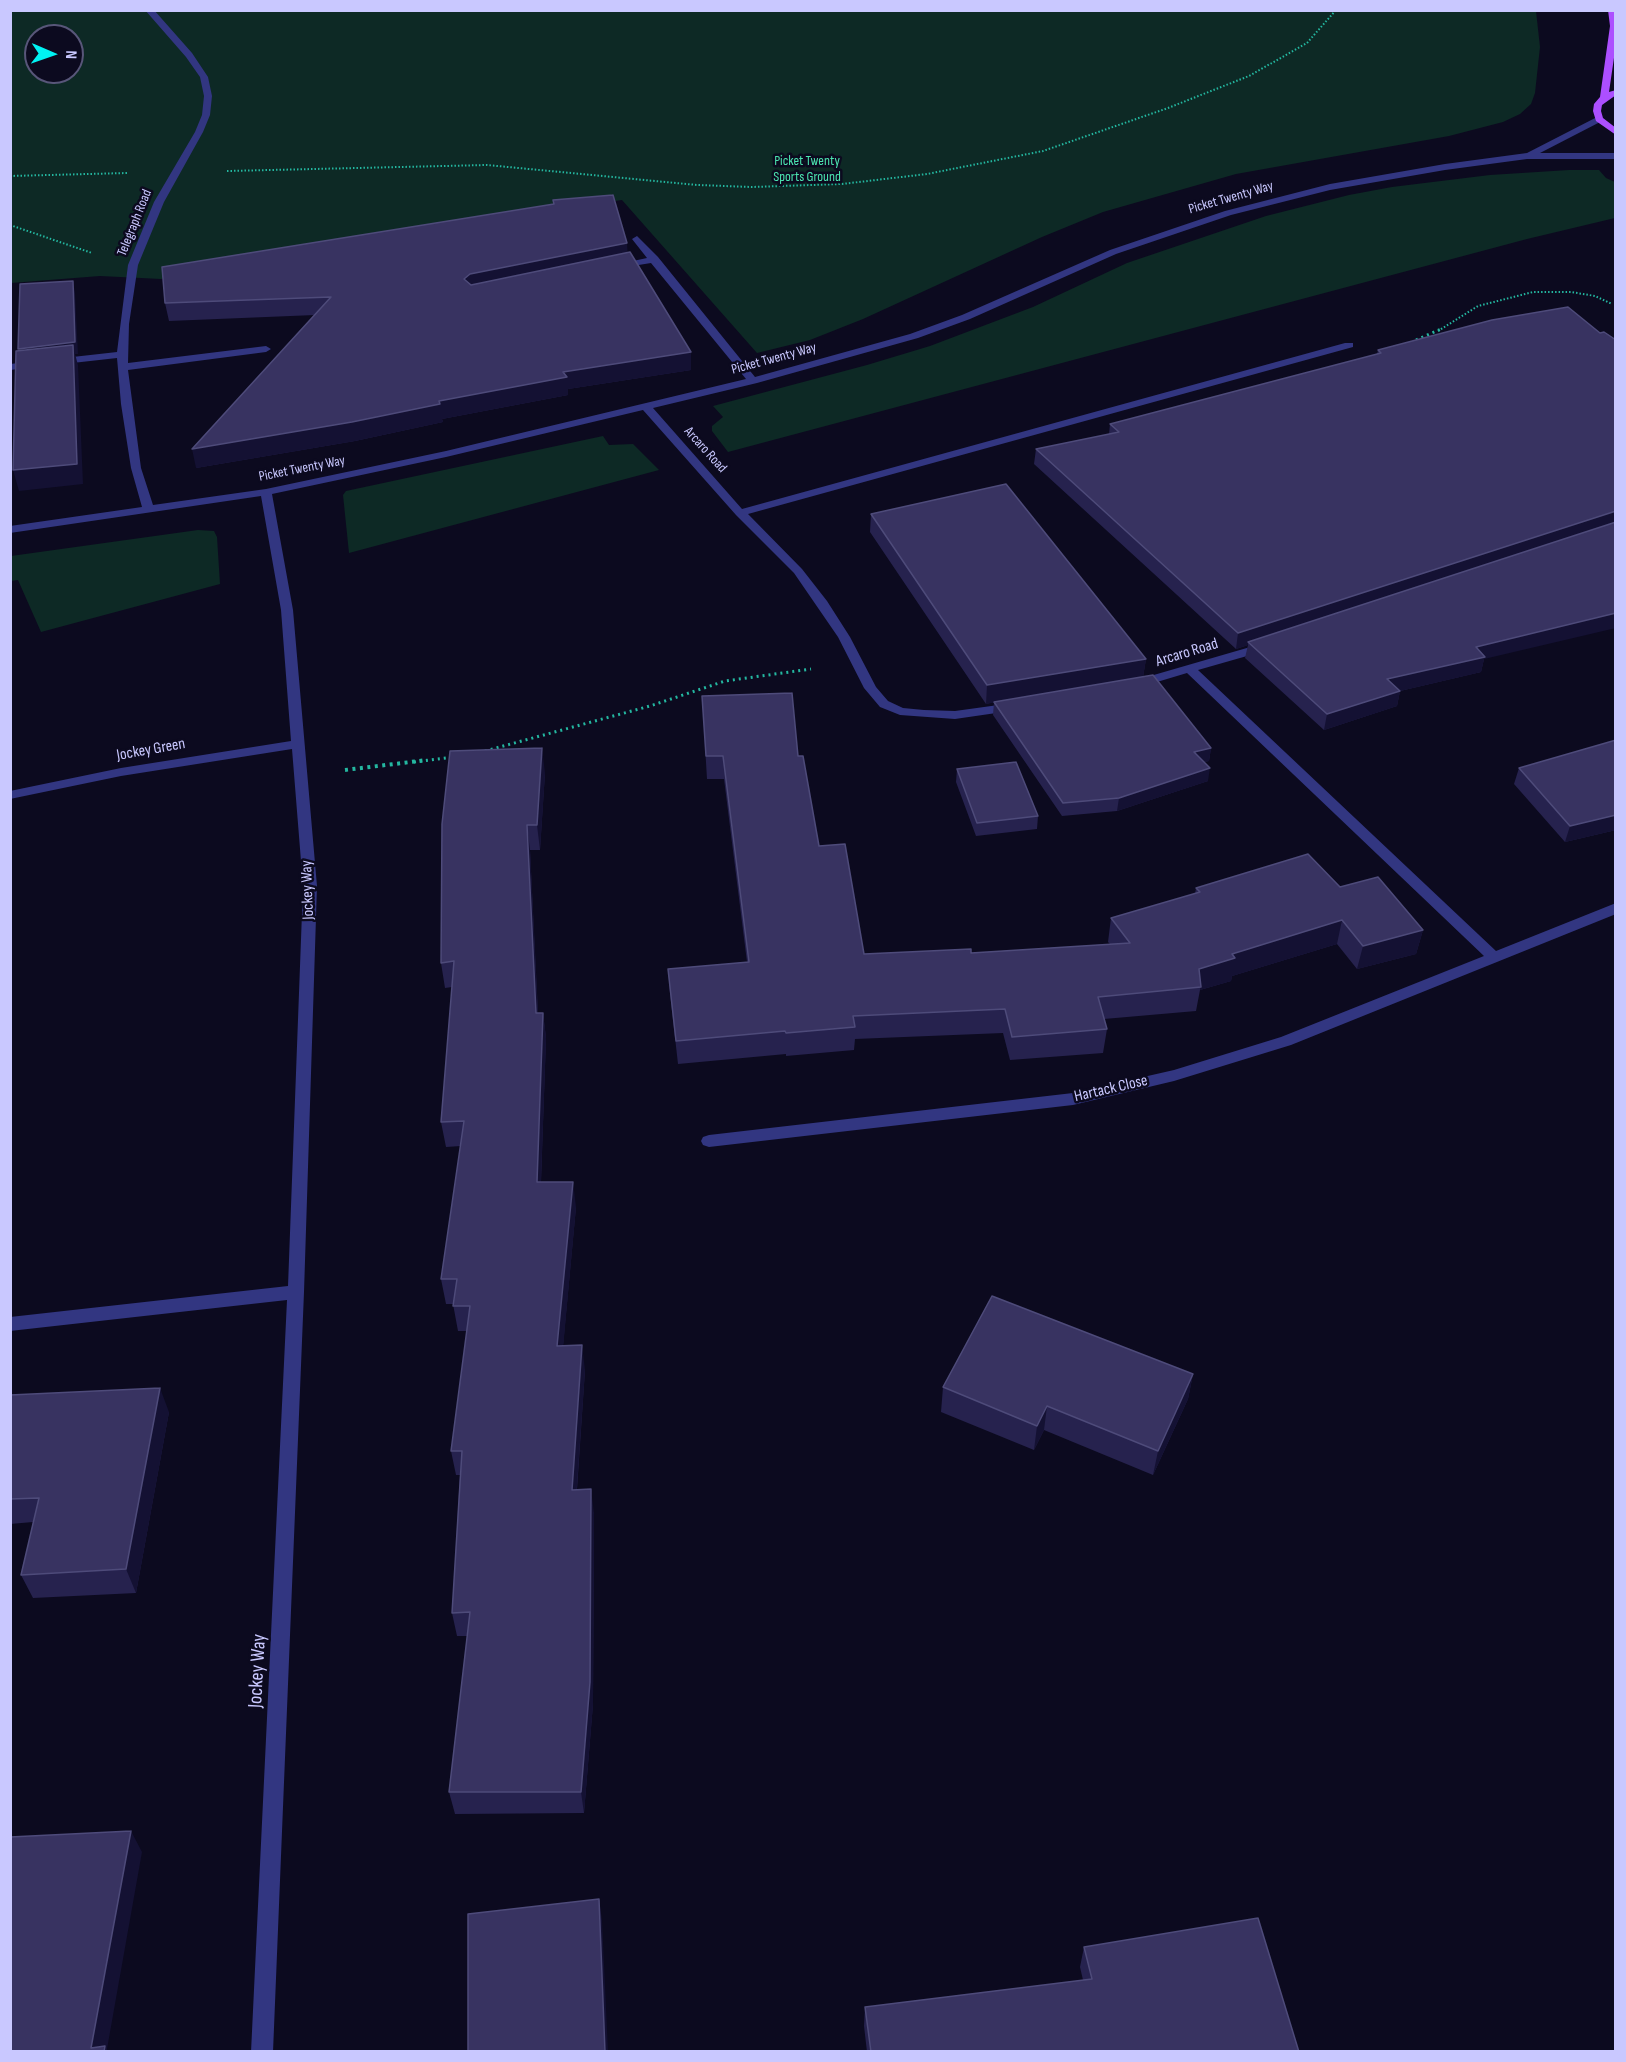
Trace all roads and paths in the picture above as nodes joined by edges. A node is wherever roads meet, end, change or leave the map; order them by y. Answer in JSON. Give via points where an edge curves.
{"nodes":[{"id":1,"x":149,"y":10,"type":"edge"},
{"id":2,"x":1336,"y":10,"type":"edge"},
{"id":3,"x":1612,"y":10,"type":"edge"},
{"id":4,"x":1615,"y":27,"type":"edge"},
{"id":5,"x":1616,"y":92,"type":"edge"},
{"id":6,"x":1604,"y":98,"type":"junction"},
{"id":7,"x":1599,"y":119,"type":"junction"},
{"id":8,"x":1616,"y":133,"type":"edge"},
{"id":9,"x":1527,"y":156,"type":"junction"},
{"id":10,"x":1616,"y":156,"type":"edge"},
{"id":11,"x":174,"y":172,"type":"junction"},
{"id":12,"x":10,"y":176,"type":"edge"},
{"id":13,"x":10,"y":225,"type":"edge"},
{"id":14,"x":637,"y":239,"type":"dead end"},
{"id":15,"x":655,"y":259,"type":"junction"},
{"id":16,"x":133,"y":265,"type":"junction"},
{"id":17,"x":610,"y":268,"type":"edge"},
{"id":18,"x":1614,"y":305,"type":"edge"},
{"id":19,"x":1349,"y":345,"type":"joint"},
{"id":20,"x":266,"y":349,"type":"dead end"},
{"id":21,"x":122,"y":354,"type":"junction"},
{"id":22,"x":124,"y":367,"type":"junction"},
{"id":23,"x":10,"y":368,"type":"edge"},
{"id":24,"x":753,"y":381,"type":"junction"},
{"id":25,"x":647,"y":408,"type":"junction"},
{"id":26,"x":266,"y":492,"type":"junction"},
{"id":27,"x":149,"y":510,"type":"junction"},
{"id":28,"x":740,"y":513,"type":"junction"},
{"id":29,"x":10,"y":530,"type":"edge"},
{"id":30,"x":1281,"y":641,"type":"edge"},
{"id":31,"x":860,"y":666,"type":"junction"},
{"id":32,"x":1190,"y":670,"type":"junction"},
{"id":33,"x":1125,"y":686,"type":"edge"},
{"id":34,"x":1020,"y":706,"type":"edge"},
{"id":35,"x":298,"y":744,"type":"junction"},
{"id":36,"x":475,"y":753,"type":"edge"},
{"id":37,"x":464,"y":756,"type":"edge"},
{"id":38,"x":300,"y":775,"type":"junction"},
{"id":39,"x":10,"y":795,"type":"edge"},
{"id":40,"x":1616,"y":908,"type":"edge"},
{"id":41,"x":1495,"y":958,"type":"junction"},
{"id":42,"x":709,"y":1141,"type":"dead end"},
{"id":43,"x":296,"y":1292,"type":"junction"},
{"id":44,"x":10,"y":1324,"type":"edge"},
{"id":45,"x":262,"y":2052,"type":"edge"}],
"edges":[{"from":1,"to":11,"type":"street","name":"Telegraph Road","via":[[189,55],[204,77],[208,96],[206,115]]},
{"from":2,"to":11,"type":"path","via":[[1307,43],[1249,76],[1054,148],[927,174],[842,184],[752,187],[487,165]]},
{"from":3,"to":4,"type":"main road"},
{"from":4,"to":6,"type":"main road"},
{"from":5,"to":6,"type":"main road"},
{"from":6,"to":7,"type":"main road","via":[[1598,104]]},
{"from":7,"to":8,"type":"main road"},
{"from":7,"to":9,"type":"street"},
{"from":9,"to":10,"type":"street"},
{"from":9,"to":24,"type":"street","name":"Picket Twenty Way","via":[[1381,178],[1228,213],[1113,252],[1024,293],[914,336]]},
{"from":11,"to":12,"type":"path"},
{"from":11,"to":16,"type":"street","name":"Telegraph Road"},
{"from":13,"to":16,"type":"path"},
{"from":14,"to":15,"type":"street"},
{"from":15,"to":17,"type":"street"},
{"from":15,"to":24,"type":"street"},
{"from":16,"to":21,"type":"street","name":"Telegraph Road"},
{"from":18,"to":19,"type":"path","via":[[1595,296],[1571,292],[1533,292],[1478,306],[1426,337],[1396,347]]},
{"from":19,"to":28,"type":"street"},
{"from":20,"to":22,"type":"street"},
{"from":21,"to":22,"type":"street","name":"Telegraph Road"},
{"from":21,"to":23,"type":"street"},
{"from":22,"to":27,"type":"street","name":"Telegraph Road","via":[[136,468]]},
{"from":24,"to":25,"type":"street","name":"Picket Twenty Way"},
{"from":25,"to":26,"type":"street","name":"Picket Twenty Way"},
{"from":25,"to":28,"type":"street","name":"Arcaro Road"},
{"from":26,"to":27,"type":"street","name":"Picket Twenty Way"},
{"from":26,"to":35,"type":"street","name":"Jockey Way","via":[[287,610]]},
{"from":27,"to":29,"type":"street","name":"Picket Twenty Way"},
{"from":28,"to":31,"type":"street","name":"Arcaro Road","via":[[798,571]]},
{"from":30,"to":32,"type":"street","name":"Arcaro Road"},
{"from":31,"to":34,"type":"street","name":"Arcaro Road","via":[[870,688],[885,704],[900,711],[956,715]]},
{"from":31,"to":36,"type":"path","via":[[725,681],[650,706]]},
{"from":32,"to":33,"type":"street","name":"Arcaro Road"},
{"from":32,"to":41,"type":"street"},
{"from":35,"to":38,"type":"street","name":"Jockey Way"},
{"from":35,"to":39,"type":"street","name":"Jockey Green","via":[[121,771]]},
{"from":37,"to":38,"type":"path"},
{"from":38,"to":43,"type":"street","name":"Jockey Way","via":[[310,886]]},
{"from":40,"to":41,"type":"street","name":"Hartack Close"},
{"from":41,"to":42,"type":"street","name":"Hartack Close","via":[[1286,1041],[1174,1075],[1084,1096]]},
{"from":43,"to":44,"type":"street"},
{"from":43,"to":45,"type":"street","name":"Jockey Way"}]}
